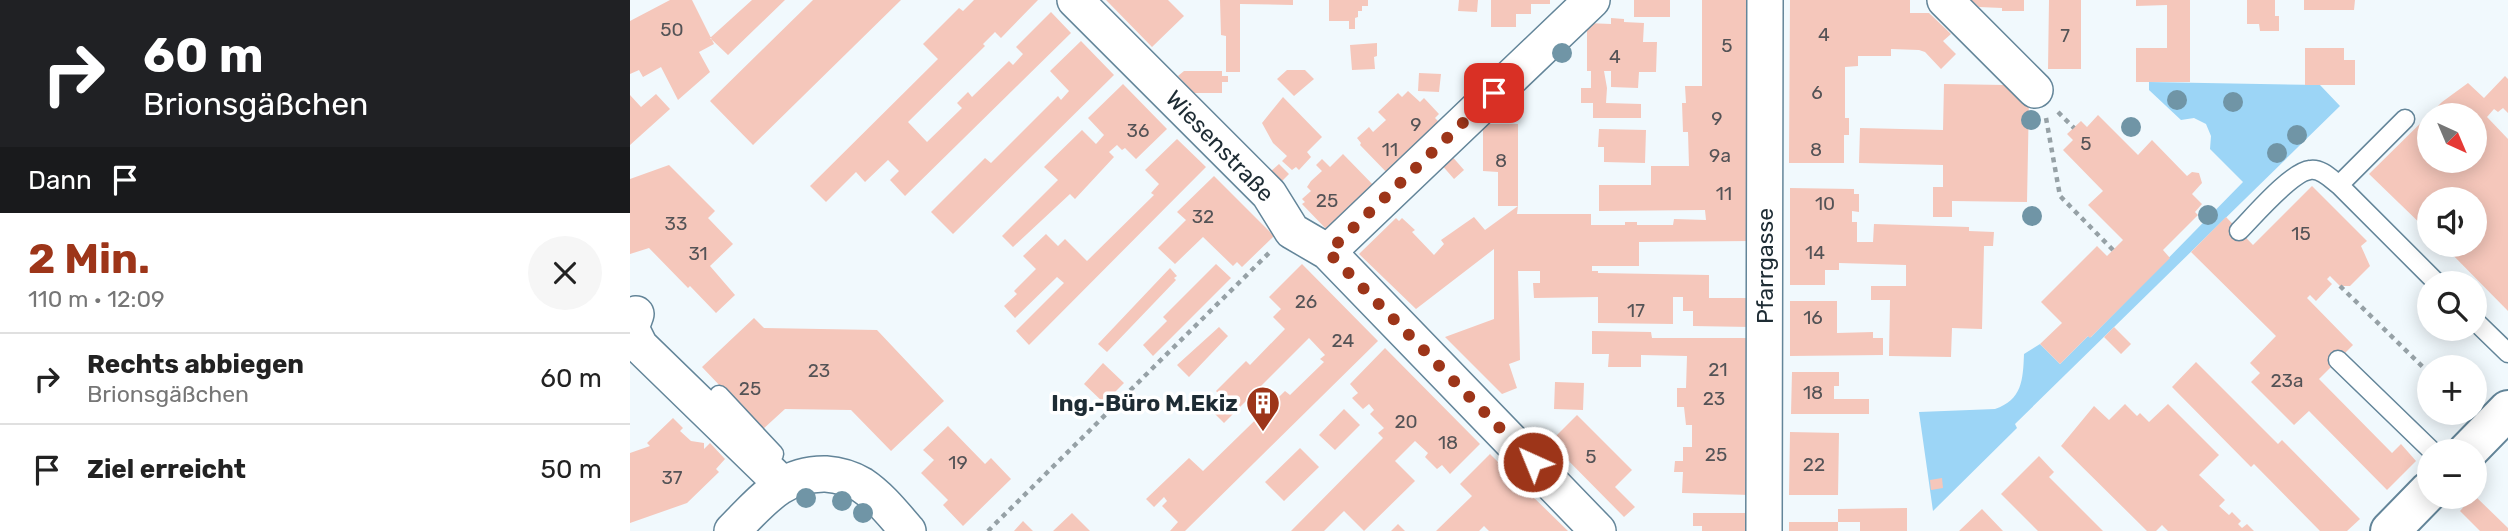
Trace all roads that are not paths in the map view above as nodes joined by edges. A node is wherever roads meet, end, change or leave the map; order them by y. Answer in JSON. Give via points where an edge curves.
{"nodes":[{"id":1,"x":1075,"y":0,"type":"edge"},
{"id":2,"x":1592,"y":0,"type":"edge"},
{"id":3,"x":1765,"y":0,"type":"edge"},
{"id":4,"x":1945,"y":0,"type":"edge"},
{"id":5,"x":2040,"y":100,"type":"road end"},
{"id":6,"x":2405,"y":119,"type":"dead end"},
{"id":7,"x":2339,"y":185,"type":"junction"},
{"id":8,"x":2239,"y":231,"type":"dead end"},
{"id":9,"x":1328,"y":252,"type":"junction"},
{"id":10,"x":2425,"y":271,"type":"edge"},
{"id":11,"x":636,"y":314,"type":"dead end"},
{"id":12,"x":2487,"y":333,"type":"edge"},
{"id":13,"x":2508,"y":353,"type":"edge"},
{"id":14,"x":2338,"y":360,"type":"dead end"},
{"id":15,"x":719,"y":395,"type":"dead end"},
{"id":16,"x":2508,"y":410,"type":"edge"},
{"id":17,"x":2420,"y":439,"type":"edge"},
{"id":18,"x":2480,"y":439,"type":"edge"},
{"id":19,"x":789,"y":481,"type":"junction"},
{"id":20,"x":2417,"y":503,"type":"edge"},
{"id":21,"x":732,"y":531,"type":"edge"},
{"id":22,"x":908,"y":531,"type":"edge"},
{"id":23,"x":1598,"y":531,"type":"edge"},
{"id":24,"x":1765,"y":531,"type":"edge"},
{"id":25,"x":2390,"y":531,"type":"edge"}],
"edges":[{"from":1,"to":9,"type":"street","name":"Wiesenstraße","via":[[1269,194],[1292,231]]},
{"from":2,"to":9,"type":"street"},
{"from":3,"to":24,"type":"street","name":"Pfarrgasse"},
{"from":4,"to":5,"type":"street"},
{"from":6,"to":7,"type":"lane"},
{"from":7,"to":8,"type":"lane","via":[[2313,169],[2298,173]]},
{"from":7,"to":10,"type":"lane"},
{"from":9,"to":23,"type":"street","name":"Wiesenstraße"},
{"from":11,"to":19,"type":"street","via":[[631,328],[640,346]]},
{"from":12,"to":13,"type":"lane"},
{"from":14,"to":17,"type":"lane"},
{"from":15,"to":19,"type":"lane"},
{"from":16,"to":18,"type":"street"},
{"from":19,"to":21,"type":"street"},
{"from":19,"to":22,"type":"street","via":[[811,474],[845,476],[863,486]]},
{"from":20,"to":25,"type":"street"}]}
